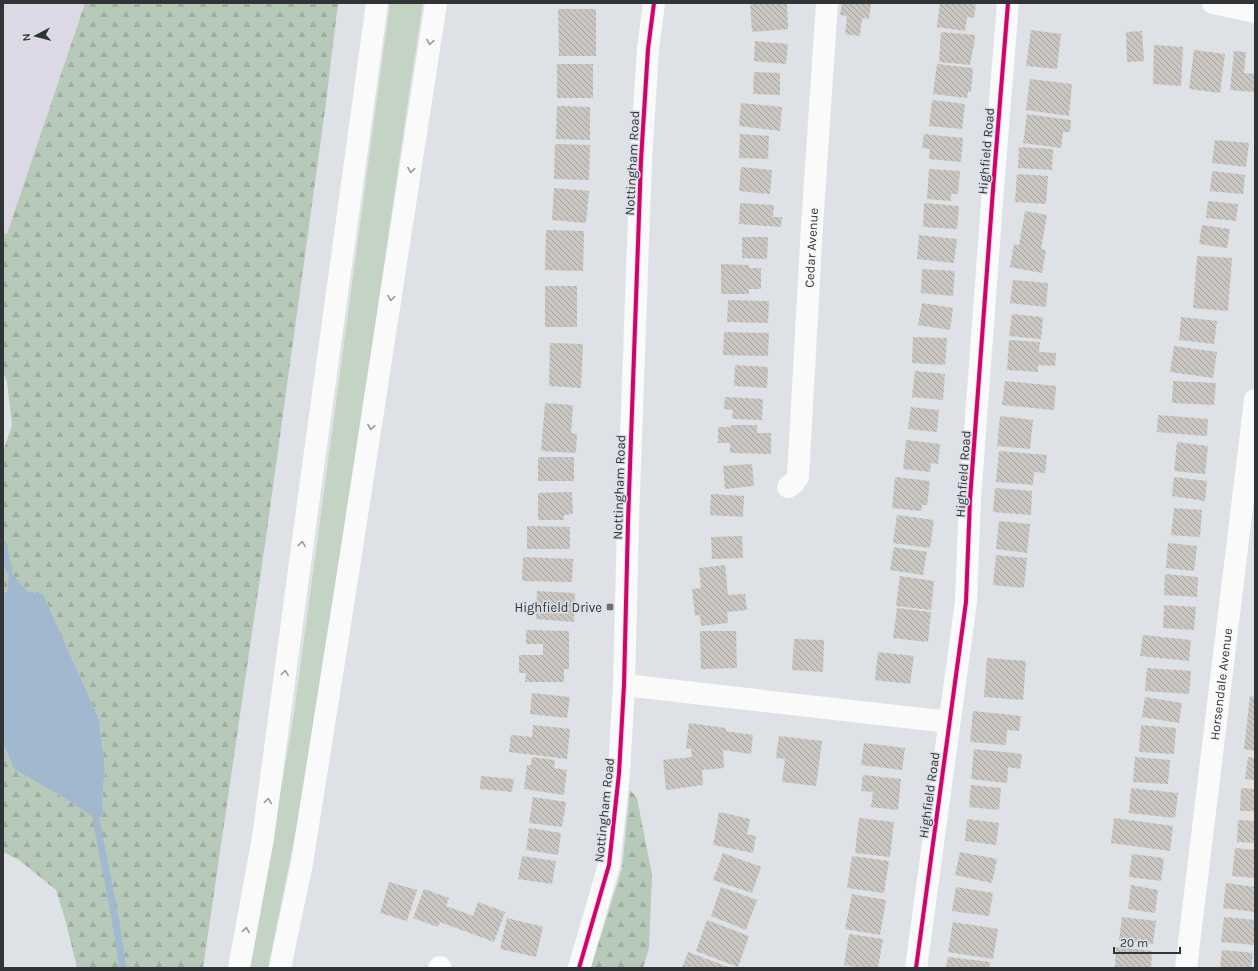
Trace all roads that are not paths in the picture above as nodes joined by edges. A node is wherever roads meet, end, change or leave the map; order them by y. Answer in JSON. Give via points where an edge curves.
{"nodes":[{"id":1,"x":377,"y":3,"type":"edge"},
{"id":2,"x":436,"y":3,"type":"edge"},
{"id":3,"x":654,"y":3,"type":"edge"},
{"id":4,"x":827,"y":3,"type":"edge"},
{"id":5,"x":1008,"y":3,"type":"edge"},
{"id":6,"x":1213,"y":3,"type":"edge"},
{"id":7,"x":1255,"y":12,"type":"edge"},
{"id":8,"x":1255,"y":400,"type":"edge"},
{"id":9,"x":788,"y":487,"type":"dead end"},
{"id":10,"x":624,"y":685,"type":"junction"},
{"id":11,"x":949,"y":722,"type":"junction"},
{"id":12,"x":239,"y":968,"type":"edge"},
{"id":13,"x":280,"y":968,"type":"edge"},
{"id":14,"x":579,"y":968,"type":"edge"},
{"id":15,"x":916,"y":968,"type":"edge"},
{"id":16,"x":1186,"y":968,"type":"edge"}],
"edges":[{"from":12,"to":1,"type":"main road","one_way":true,"via":[[263,838]]},
{"from":2,"to":13,"type":"main road","one_way":true,"via":[[303,855]]},
{"from":3,"to":10,"type":"main road","name":"Nottingham Road","via":[[648,49],[640,176]]},
{"from":4,"to":9,"type":"main road","name":"Cedar Avenue","via":[[798,477]]},
{"from":5,"to":11,"type":"main road","name":"Highfield Road","via":[[970,499],[966,602]]},
{"from":6,"to":7,"type":"main road"},
{"from":8,"to":16,"type":"main road","name":"Horsendale Avenue"},
{"from":10,"to":11,"type":"main road"},
{"from":10,"to":14,"type":"main road","name":"Nottingham Road","via":[[619,772],[608,865]]},
{"from":11,"to":15,"type":"main road","name":"Highfield Road"}]}
